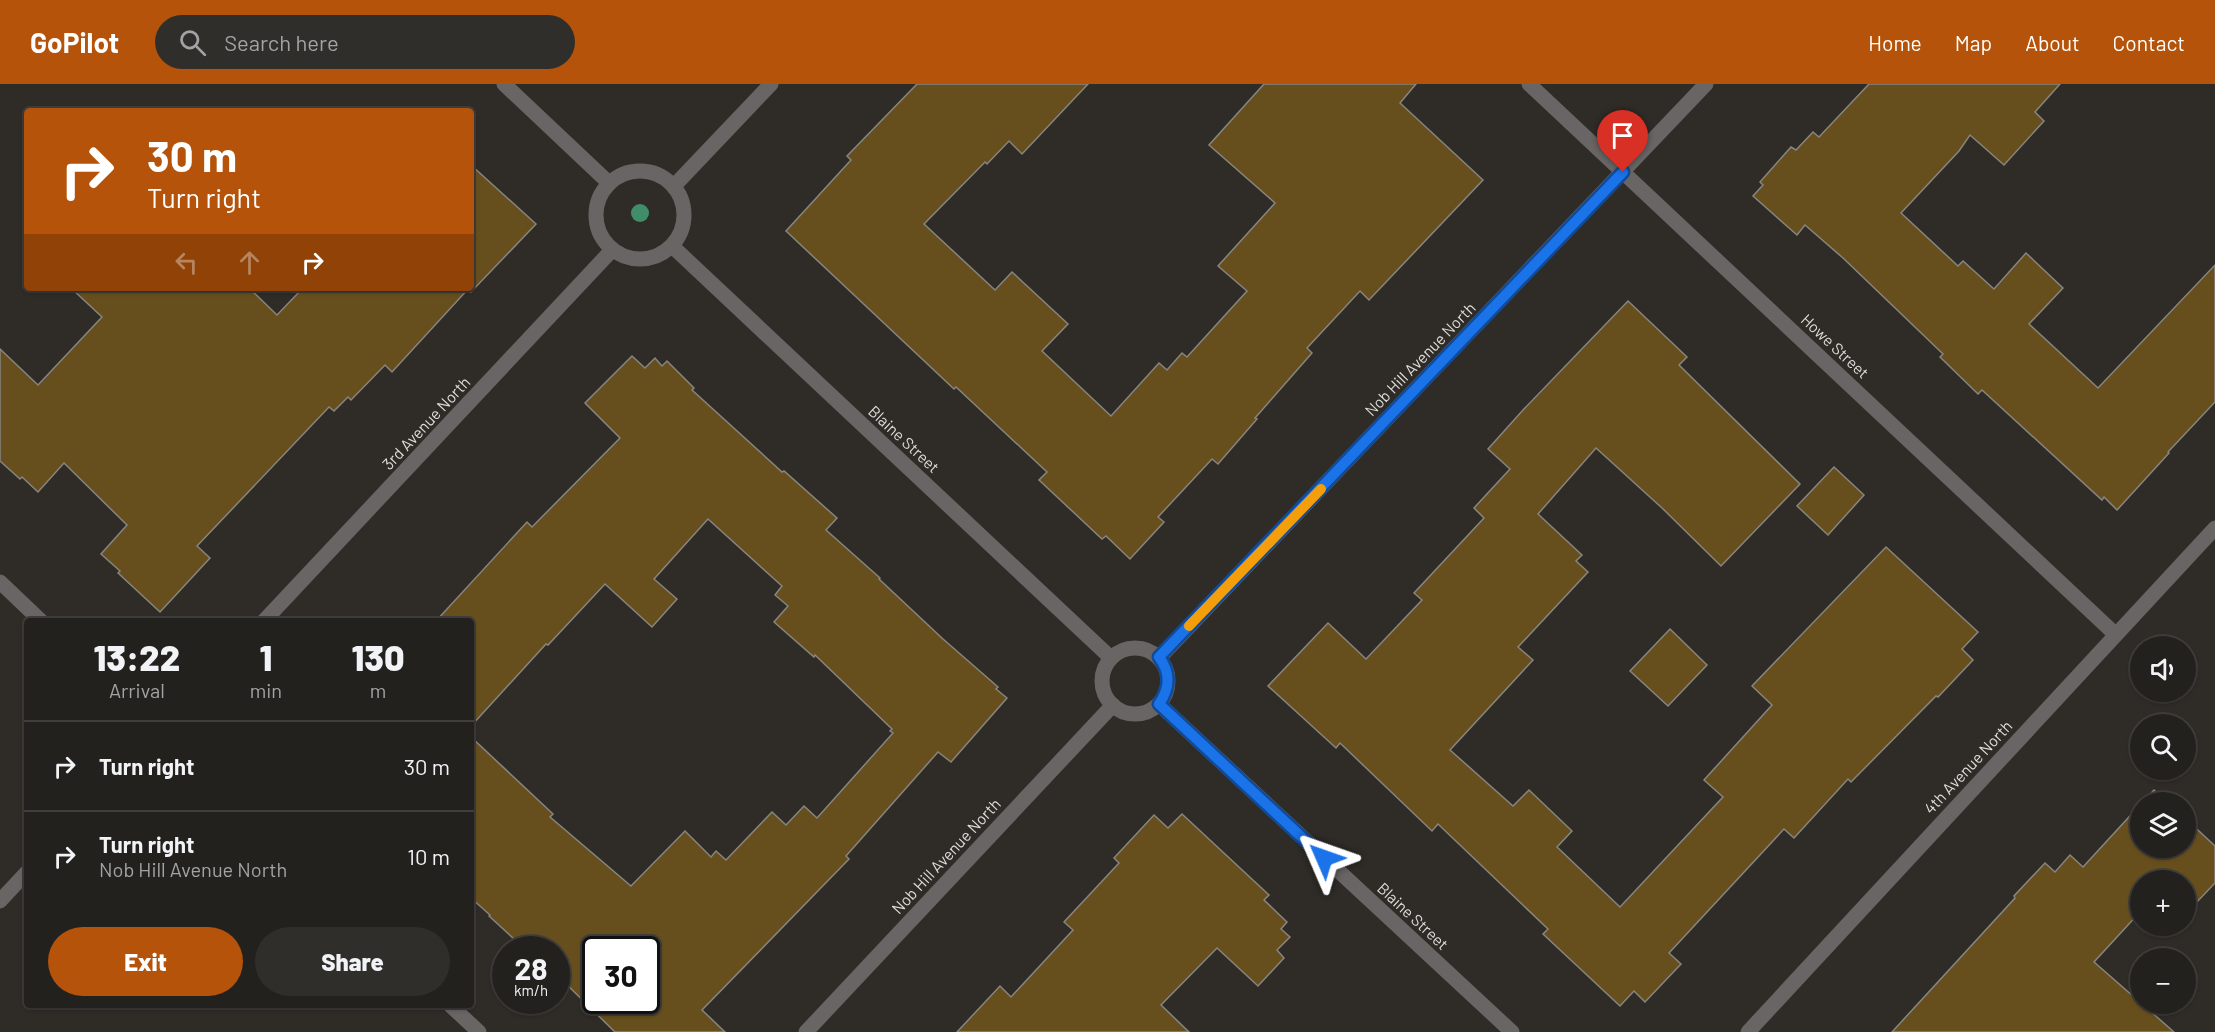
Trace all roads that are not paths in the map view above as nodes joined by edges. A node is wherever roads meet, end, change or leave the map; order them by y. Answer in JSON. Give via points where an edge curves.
{"nodes":[{"id":1,"x":504,"y":84,"type":"edge"},
{"id":2,"x":771,"y":84,"type":"edge"},
{"id":3,"x":1529,"y":84,"type":"edge"},
{"id":4,"x":1706,"y":84,"type":"edge"},
{"id":5,"x":1623,"y":172,"type":"junction"},
{"id":6,"x":609,"y":183,"type":"junction"},
{"id":7,"x":674,"y":186,"type":"junction"},
{"id":8,"x":672,"y":246,"type":"junction"},
{"id":9,"x":612,"y":250,"type":"junction"},
{"id":10,"x":2215,"y":528,"type":"edge"},
{"id":11,"x":0,"y":582,"type":"edge"},
{"id":12,"x":38,"y":618,"type":"edge"},
{"id":13,"x":267,"y":618,"type":"edge"},
{"id":14,"x":2115,"y":634,"type":"junction"},
{"id":15,"x":1159,"y":657,"type":"junction"},
{"id":16,"x":1111,"y":658,"type":"junction"},
{"id":17,"x":1159,"y":704,"type":"junction"},
{"id":18,"x":1113,"y":705,"type":"junction"},
{"id":19,"x":24,"y":875,"type":"edge"},
{"id":20,"x":0,"y":901,"type":"edge"},
{"id":21,"x":453,"y":1008,"type":"edge"},
{"id":22,"x":479,"y":1032,"type":"edge"},
{"id":23,"x":806,"y":1032,"type":"edge"},
{"id":24,"x":1512,"y":1032,"type":"edge"},
{"id":25,"x":1748,"y":1032,"type":"edge"}],
"edges":[{"from":1,"to":6,"type":"street"},
{"from":2,"to":7,"type":"street"},
{"from":3,"to":5,"type":"street","name":"Howe Street"},
{"from":4,"to":5,"type":"street","name":"Nob Hill Avenue North"},
{"from":5,"to":14,"type":"street","name":"Howe Street"},
{"from":5,"to":15,"type":"street","name":"Nob Hill Avenue North"},
{"from":6,"to":7,"type":"street","via":[[635,171],[662,177]]},
{"from":6,"to":9,"type":"street","via":[[596,207],[596,221],[600,235]]},
{"from":7,"to":8,"type":"street","via":[[685,214],[683,229]]},
{"from":8,"to":9,"type":"street","via":[[650,259],[635,260]]},
{"from":8,"to":16,"type":"street","name":"Blaine Street"},
{"from":9,"to":13,"type":"street","name":"3rd Avenue North"},
{"from":10,"to":14,"type":"street","name":"4th Avenue North"},
{"from":11,"to":12,"type":"street"},
{"from":14,"to":25,"type":"street","name":"4th Avenue North"},
{"from":15,"to":16,"type":"street","via":[[1144,648],[1133,647]]},
{"from":15,"to":17,"type":"street","via":[[1168,683]]},
{"from":16,"to":18,"type":"street","via":[[1102,673],[1102,683]]},
{"from":17,"to":18,"type":"street","via":[[1138,714],[1118,710]]},
{"from":17,"to":24,"type":"street","name":"Blaine Street"},
{"from":18,"to":23,"type":"street","name":"Nob Hill Avenue North"},
{"from":19,"to":20,"type":"street"},
{"from":21,"to":22,"type":"street"}]}
